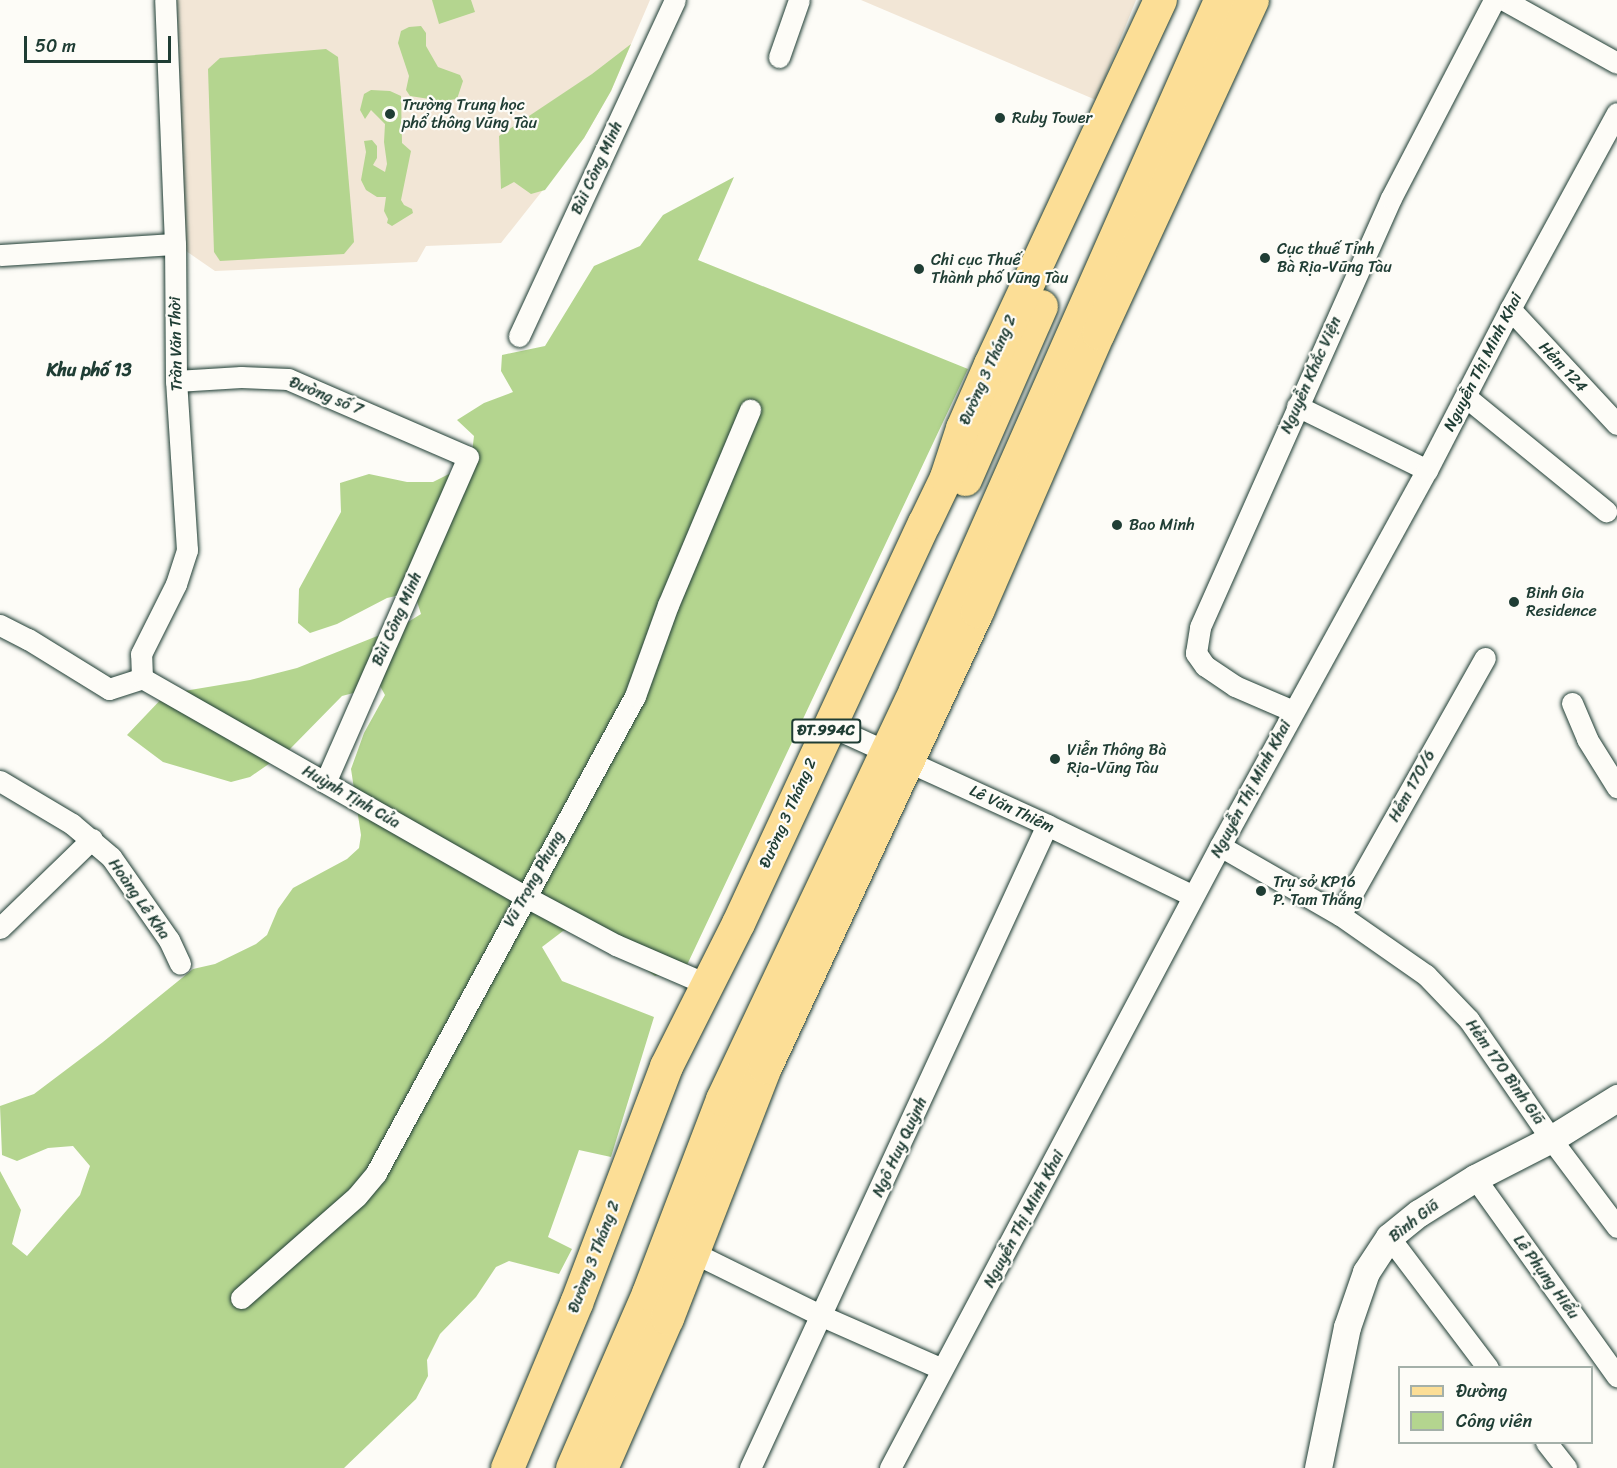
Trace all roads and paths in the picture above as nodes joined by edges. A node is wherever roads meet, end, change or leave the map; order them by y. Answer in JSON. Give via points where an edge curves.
{"nodes":[{"id":1,"x":165,"y":0,"type":"edge"},
{"id":2,"x":675,"y":0,"type":"edge"},
{"id":3,"x":799,"y":0,"type":"edge"},
{"id":4,"x":1160,"y":0,"type":"edge"},
{"id":5,"x":1176,"y":0,"type":"edge"},
{"id":6,"x":1220,"y":0,"type":"edge"},
{"id":7,"x":1252,"y":0,"type":"edge"},
{"id":8,"x":1494,"y":0,"type":"edge"},
{"id":9,"x":1504,"y":0,"type":"edge"},
{"id":10,"x":779,"y":57,"type":"dead end"},
{"id":11,"x":1617,"y":63,"type":"edge"},
{"id":12,"x":1139,"y":66,"type":"junction"},
{"id":13,"x":1617,"y":113,"type":"edge"},
{"id":14,"x":175,"y":244,"type":"junction"},
{"id":15,"x":0,"y":255,"type":"edge"},
{"id":16,"x":1510,"y":309,"type":"junction"},
{"id":17,"x":519,"y":336,"type":"dead end"},
{"id":18,"x":176,"y":381,"type":"junction"},
{"id":19,"x":1466,"y":397,"type":"junction"},
{"id":20,"x":1297,"y":406,"type":"junction"},
{"id":21,"x":750,"y":410,"type":"dead end"},
{"id":22,"x":1617,"y":424,"type":"edge"},
{"id":23,"x":468,"y":457,"type":"joint"},
{"id":24,"x":1427,"y":470,"type":"junction"},
{"id":25,"x":1606,"y":511,"type":"dead end"},
{"id":26,"x":0,"y":625,"type":"edge"},
{"id":27,"x":1485,"y":658,"type":"dead end"},
{"id":28,"x":142,"y":678,"type":"junction"},
{"id":29,"x":1572,"y":703,"type":"dead end"},
{"id":30,"x":1293,"y":711,"type":"junction"},
{"id":31,"x":836,"y":729,"type":"junction"},
{"id":32,"x":896,"y":756,"type":"junction"},
{"id":33,"x":0,"y":781,"type":"edge"},
{"id":34,"x":326,"y":782,"type":"junction"},
{"id":35,"x":1617,"y":787,"type":"edge"},
{"id":36,"x":1047,"y":825,"type":"junction"},
{"id":37,"x":92,"y":839,"type":"junction"},
{"id":38,"x":1220,"y":846,"type":"junction"},
{"id":39,"x":1193,"y":896,"type":"junction"},
{"id":40,"x":525,"y":897,"type":"junction"},
{"id":41,"x":1340,"y":915,"type":"junction"},
{"id":42,"x":0,"y":928,"type":"edge"},
{"id":43,"x":180,"y":964,"type":"dead end"},
{"id":44,"x":715,"y":979,"type":"junction"},
{"id":45,"x":776,"y":1014,"type":"junction"},
{"id":46,"x":1617,"y":1098,"type":"edge"},
{"id":47,"x":1551,"y":1139,"type":"junction"},
{"id":48,"x":1475,"y":1178,"type":"junction"},
{"id":49,"x":1617,"y":1227,"type":"edge"},
{"id":50,"x":1389,"y":1237,"type":"junction"},
{"id":51,"x":692,"y":1252,"type":"junction"},
{"id":52,"x":241,"y":1298,"type":"dead end"},
{"id":53,"x":822,"y":1316,"type":"junction"},
{"id":54,"x":1486,"y":1366,"type":"edge"},
{"id":55,"x":942,"y":1369,"type":"junction"},
{"id":56,"x":1617,"y":1376,"type":"edge"},
{"id":57,"x":1547,"y":1444,"type":"edge"},
{"id":58,"x":507,"y":1468,"type":"edge"},
{"id":59,"x":529,"y":1468,"type":"edge"},
{"id":60,"x":572,"y":1468,"type":"edge"},
{"id":61,"x":601,"y":1468,"type":"edge"},
{"id":62,"x":750,"y":1468,"type":"edge"},
{"id":63,"x":890,"y":1468,"type":"edge"},
{"id":64,"x":1318,"y":1468,"type":"edge"},
{"id":65,"x":1566,"y":1468,"type":"edge"}],
"edges":[{"from":1,"to":14,"type":"street","name":"Trần Văn Thời"},
{"from":2,"to":17,"type":"street","name":"Bùi Công Minh"},
{"from":3,"to":10,"type":"street"},
{"from":4,"to":12,"type":"main road","name":"Đường 3 Tháng 2","number":"ĐT.994C"},
{"from":5,"to":12,"type":"main road","name":"Đường 3 Tháng 2","number":"ĐT.994C"},
{"from":6,"to":32,"type":"main road"},
{"from":7,"to":32,"type":"main road","via":[[1115,294],[1023,510]]},
{"from":8,"to":20,"type":"street","name":"Nguyễn Khắc Viện","via":[[1391,198]]},
{"from":9,"to":11,"type":"street"},
{"from":12,"to":31,"type":"main road","name":"Đường 3 Tháng 2","number":"ĐT.994C","via":[[945,524]]},
{"from":13,"to":16,"type":"street","name":"Nguyễn Thị Minh Khai"},
{"from":14,"to":15,"type":"street"},
{"from":14,"to":18,"type":"street","name":"Trần Văn Thời"},
{"from":16,"to":19,"type":"street","name":"Nguyễn Thị Minh Khai"},
{"from":16,"to":22,"type":"street","name":"Hẻm 124"},
{"from":18,"to":23,"type":"street","name":"Đường số 7","via":[[288,379]]},
{"from":18,"to":28,"type":"street","name":"Trần Văn Thời","via":[[187,550],[177,584],[141,654]]},
{"from":19,"to":24,"type":"street","name":"Nguyễn Thị Minh Khai"},
{"from":19,"to":25,"type":"street"},
{"from":20,"to":24,"type":"street"},
{"from":20,"to":30,"type":"street","name":"Nguyễn Khắc Viện","via":[[1208,606],[1196,653],[1205,666],[1235,686]]},
{"from":21,"to":40,"type":"street","name":"Vũ Trọng Phụng","via":[[668,605],[635,696]]},
{"from":23,"to":34,"type":"street","name":"Bùi Công Minh"},
{"from":24,"to":30,"type":"street","name":"Nguyễn Thị Minh Khai"},
{"from":26,"to":28,"type":"street","via":[[108,689]]},
{"from":27,"to":41,"type":"street","name":"Hẻm 170/6"},
{"from":28,"to":34,"type":"street","name":"Huỳnh Tịnh Của"},
{"from":29,"to":35,"type":"street","via":[[1587,740]]},
{"from":30,"to":38,"type":"street","name":"Nguyễn Thị Minh Khai"},
{"from":31,"to":32,"type":"street","name":"Lê Văn Thiêm"},
{"from":31,"to":44,"type":"main road","name":"Đường 3 Tháng 2","number":"ĐT.994C"},
{"from":32,"to":36,"type":"street","name":"Lê Văn Thiêm"},
{"from":32,"to":45,"type":"main road"},
{"from":33,"to":37,"type":"street","name":"Hoàng Lê Kha"},
{"from":34,"to":40,"type":"street","name":"Huỳnh Tịnh Của"},
{"from":36,"to":39,"type":"street","name":"Lê Văn Thiêm"},
{"from":36,"to":53,"type":"street","name":"Ngô Huy Quỳnh"},
{"from":37,"to":42,"type":"street"},
{"from":37,"to":43,"type":"street","name":"Hoàng Lê Kha","via":[[111,857],[169,940]]},
{"from":38,"to":39,"type":"street","name":"Nguyễn Thị Minh Khai"},
{"from":38,"to":41,"type":"street","name":"Hẻm 170 Bình Giã"},
{"from":39,"to":55,"type":"street","name":"Nguyễn Thị Minh Khai"},
{"from":40,"to":44,"type":"street","name":"Huỳnh Tịnh Của","via":[[616,945]]},
{"from":40,"to":52,"type":"street","name":"Vũ Trọng Phụng","via":[[376,1173],[357,1196]]},
{"from":41,"to":47,"type":"street","name":"Hẻm 170 Bình Giã","via":[[1426,975],[1469,1020]]},
{"from":44,"to":58,"type":"main road","name":"Đường 3 Tháng 2","number":"ĐT.994C","via":[[666,1066],[576,1304]]},
{"from":44,"to":59,"type":"main road","name":"Đường 3 Tháng 2","number":"ĐT.994C","via":[[590,1321]]},
{"from":45,"to":51,"type":"main road","via":[[749,1104]]},
{"from":45,"to":60,"type":"main road","via":[[722,1099],[648,1293]]},
{"from":46,"to":47,"type":"street","name":"Bình Giã"},
{"from":47,"to":48,"type":"street","name":"Bình Giã"},
{"from":47,"to":49,"type":"street","name":"Hẻm 170 Bình Giã"},
{"from":48,"to":50,"type":"street","name":"Bình Giã"},
{"from":48,"to":56,"type":"street","name":"Lê Phụng Hiểu"},
{"from":50,"to":54,"type":"street"},
{"from":50,"to":64,"type":"street","name":"Bình Giã","via":[[1366,1272],[1347,1327]]},
{"from":51,"to":53,"type":"street"},
{"from":51,"to":61,"type":"main road"},
{"from":53,"to":55,"type":"street"},
{"from":53,"to":62,"type":"street","name":"Ngô Huy Quỳnh"},
{"from":55,"to":63,"type":"street","name":"Nguyễn Thị Minh Khai"},
{"from":57,"to":65,"type":"street"}]}
